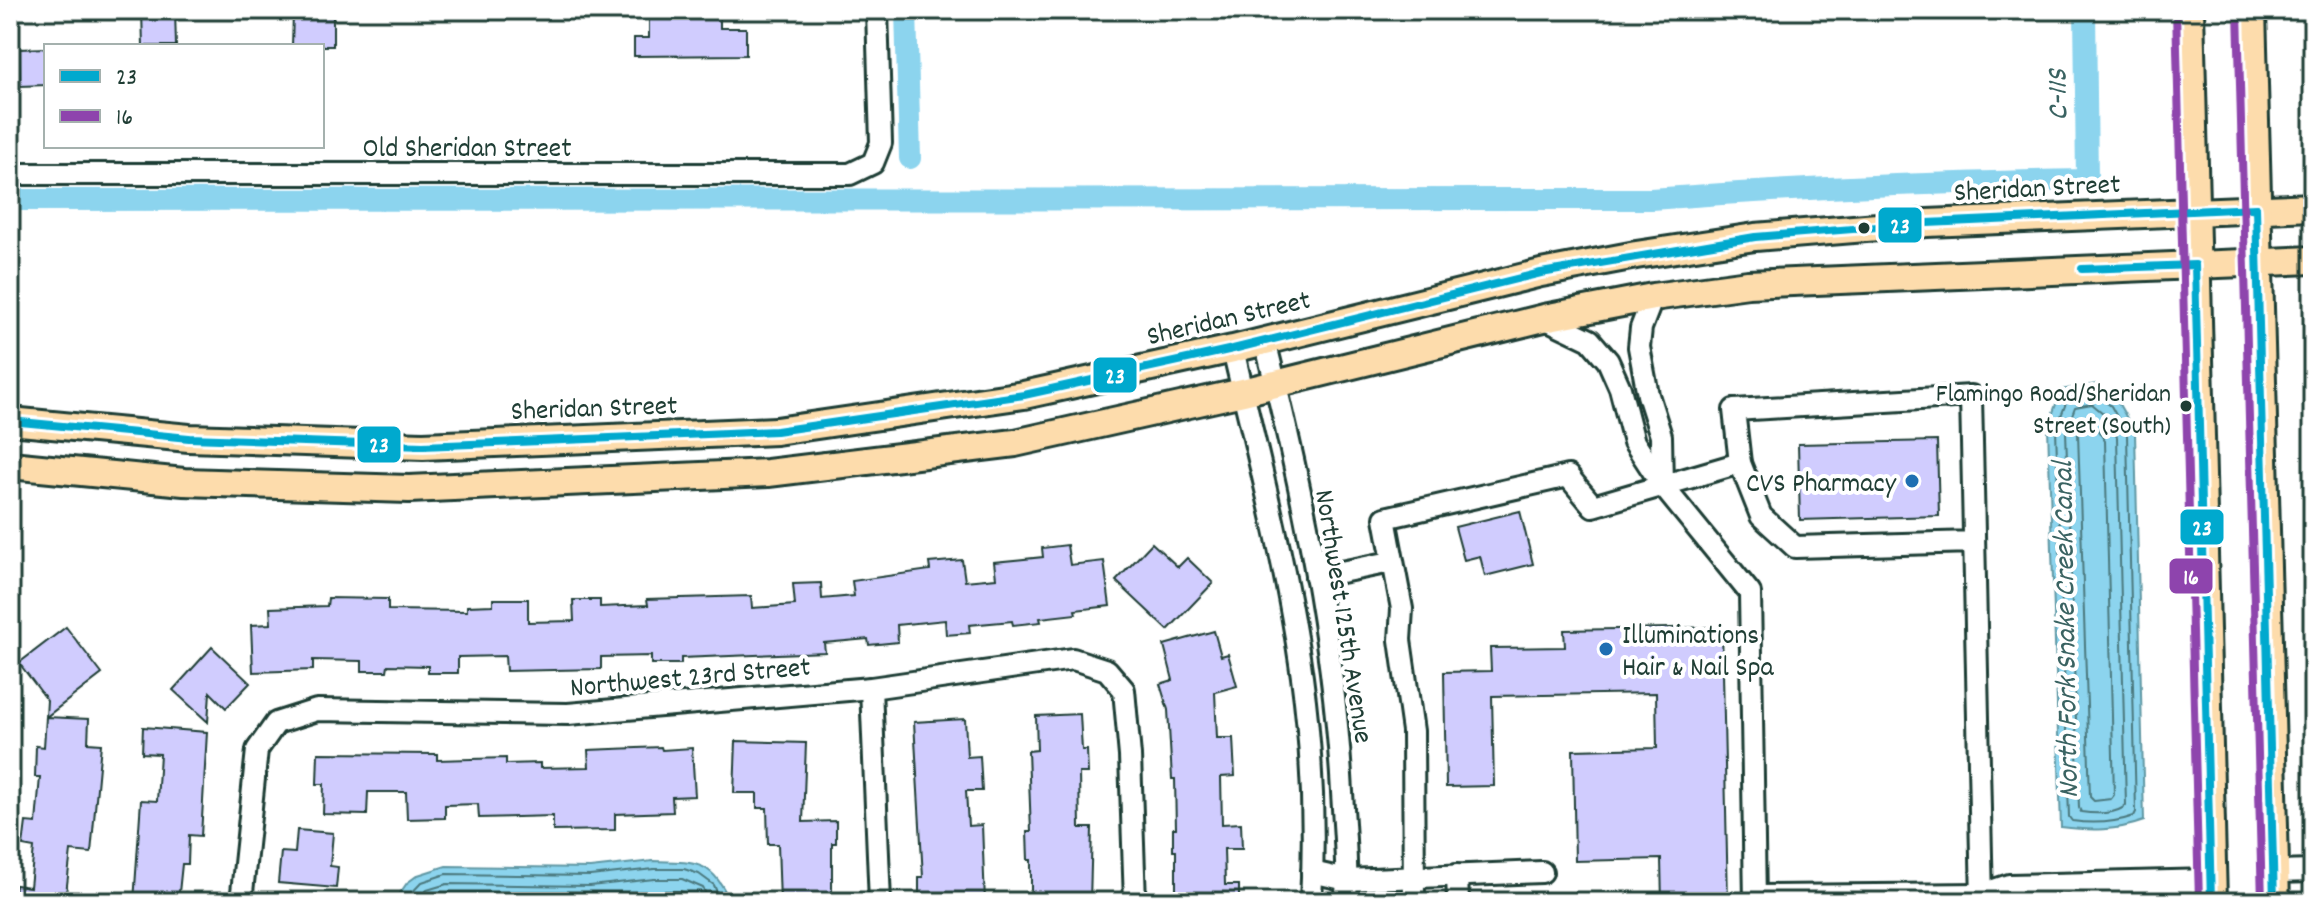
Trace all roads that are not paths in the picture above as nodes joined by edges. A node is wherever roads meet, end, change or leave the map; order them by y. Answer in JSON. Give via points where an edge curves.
{"nodes":[{"id":1,"x":877,"y":10,"type":"edge"},
{"id":2,"x":2188,"y":10,"type":"edge"},
{"id":3,"x":2250,"y":10,"type":"edge"},
{"id":4,"x":10,"y":174,"type":"edge"},
{"id":5,"x":2313,"y":207,"type":"edge"},
{"id":6,"x":2256,"y":208,"type":"junction"},
{"id":7,"x":2194,"y":211,"type":"junction"},
{"id":8,"x":2313,"y":260,"type":"edge"},
{"id":9,"x":2257,"y":262,"type":"junction"},
{"id":10,"x":2195,"y":265,"type":"junction"},
{"id":11,"x":1653,"y":297,"type":"junction"},
{"id":12,"x":1544,"y":318,"type":"junction"},
{"id":13,"x":1265,"y":341,"type":"junction"},
{"id":14,"x":1233,"y":349,"type":"junction"},
{"id":15,"x":1276,"y":384,"type":"junction"},
{"id":16,"x":1243,"y":392,"type":"junction"},
{"id":17,"x":10,"y":421,"type":"edge"},
{"id":18,"x":1740,"y":463,"type":"junction"},
{"id":19,"x":10,"y":465,"type":"edge"},
{"id":20,"x":1662,"y":485,"type":"junction"},
{"id":21,"x":1974,"y":542,"type":"junction"},
{"id":22,"x":1391,"y":562,"type":"junction"},
{"id":23,"x":1316,"y":577,"type":"junction"},
{"id":24,"x":871,"y":688,"type":"junction"},
{"id":25,"x":2313,"y":871,"type":"edge"},
{"id":26,"x":1312,"y":872,"type":"junction"},
{"id":27,"x":1542,"y":872,"type":"dead end"},
{"id":28,"x":2273,"y":872,"type":"junction"},
{"id":29,"x":1457,"y":875,"type":"junction"},
{"id":30,"x":1416,"y":877,"type":"junction"},
{"id":31,"x":1347,"y":880,"type":"junction"},
{"id":32,"x":2210,"y":894,"type":"edge"},
{"id":33,"x":1982,"y":898,"type":"edge"},
{"id":34,"x":1755,"y":899,"type":"edge"},
{"id":35,"x":241,"y":902,"type":"edge"},
{"id":36,"x":880,"y":902,"type":"edge"},
{"id":37,"x":1135,"y":902,"type":"edge"},
{"id":38,"x":1311,"y":902,"type":"edge"},
{"id":39,"x":1346,"y":902,"type":"edge"},
{"id":40,"x":1414,"y":902,"type":"edge"},
{"id":41,"x":1458,"y":902,"type":"edge"},
{"id":42,"x":2007,"y":902,"type":"edge"},
{"id":43,"x":2076,"y":902,"type":"edge"},
{"id":44,"x":2274,"y":902,"type":"edge"}],
"edges":[{"from":1,"to":4,"type":"street","name":"Old Sheridan Street","via":[[881,143],[873,163],[850,174]]},
{"from":2,"to":7,"type":"highway"},
{"from":3,"to":6,"type":"highway"},
{"from":5,"to":6,"type":"main road","name":"Sheridan Street"},
{"from":6,"to":7,"type":"main road","name":"Sheridan Street"},
{"from":6,"to":9,"type":"highway"},
{"from":7,"to":10,"type":"highway"},
{"from":7,"to":13,"type":"main road","name":"Sheridan Street","via":[[1755,237],[1541,273]]},
{"from":8,"to":9,"type":"main road"},
{"from":9,"to":10,"type":"main road"},
{"from":9,"to":28,"type":"highway"},
{"from":10,"to":11,"type":"main road","via":[[1748,284]]},
{"from":10,"to":32,"type":"highway"},
{"from":11,"to":12,"type":"main road"},
{"from":11,"to":20,"type":"street","via":[[1639,347],[1661,436]]},
{"from":12,"to":15,"type":"main road"},
{"from":12,"to":20,"type":"street","via":[[1590,340],[1608,361],[1634,442]]},
{"from":13,"to":14,"type":"main road","name":"Sheridan Street"},
{"from":13,"to":15,"type":"street","name":"Northwest 125th Avenue"},
{"from":14,"to":16,"type":"street","name":"Northwest 125th Avenue"},
{"from":14,"to":17,"type":"main road","name":"Sheridan Street","via":[[1024,395],[776,431],[423,446],[189,438]]},
{"from":15,"to":16,"type":"main road"},
{"from":15,"to":23,"type":"street","name":"Northwest 125th Avenue"},
{"from":16,"to":19,"type":"main road","via":[[1015,443],[768,473],[409,489],[184,482]]},
{"from":16,"to":26,"type":"street","name":"Northwest 125th Avenue","via":[[1302,678]]},
{"from":18,"to":20,"type":"street"},
{"from":18,"to":21,"type":"street","via":[[1761,516],[1795,547]]},
{"from":18,"to":21,"type":"street","via":[[1734,410],[1971,396]]},
{"from":20,"to":22,"type":"street","via":[[1593,506],[1568,476],[1385,518]]},
{"from":20,"to":34,"type":"street","via":[[1750,593]]},
{"from":21,"to":33,"type":"street"},
{"from":22,"to":23,"type":"street"},
{"from":22,"to":30,"type":"street","via":[[1402,609],[1400,640],[1413,731]]},
{"from":23,"to":31,"type":"street","name":"Northwest 125th Avenue","via":[[1333,673]]},
{"from":24,"to":35,"type":"street","name":"Northwest 23rd Street","via":[[568,714],[317,710],[276,723],[257,750]]},
{"from":24,"to":36,"type":"street"},
{"from":24,"to":37,"type":"street","name":"Northwest 23rd Street","via":[[1073,659],[1107,670],[1124,690]]},
{"from":25,"to":28,"type":"street"},
{"from":26,"to":31,"type":"street"},
{"from":26,"to":38,"type":"street","name":"Northwest 125th Avenue"},
{"from":27,"to":29,"type":"street"},
{"from":28,"to":44,"type":"highway"},
{"from":29,"to":30,"type":"street"},
{"from":29,"to":41,"type":"street"},
{"from":30,"to":31,"type":"street"},
{"from":30,"to":40,"type":"street"},
{"from":31,"to":39,"type":"street","name":"Northwest 125th Avenue"},
{"from":32,"to":33,"type":"street","via":[[2009,885]]},
{"from":32,"to":43,"type":"street"},
{"from":33,"to":34,"type":"street"},
{"from":33,"to":42,"type":"street"}]}
